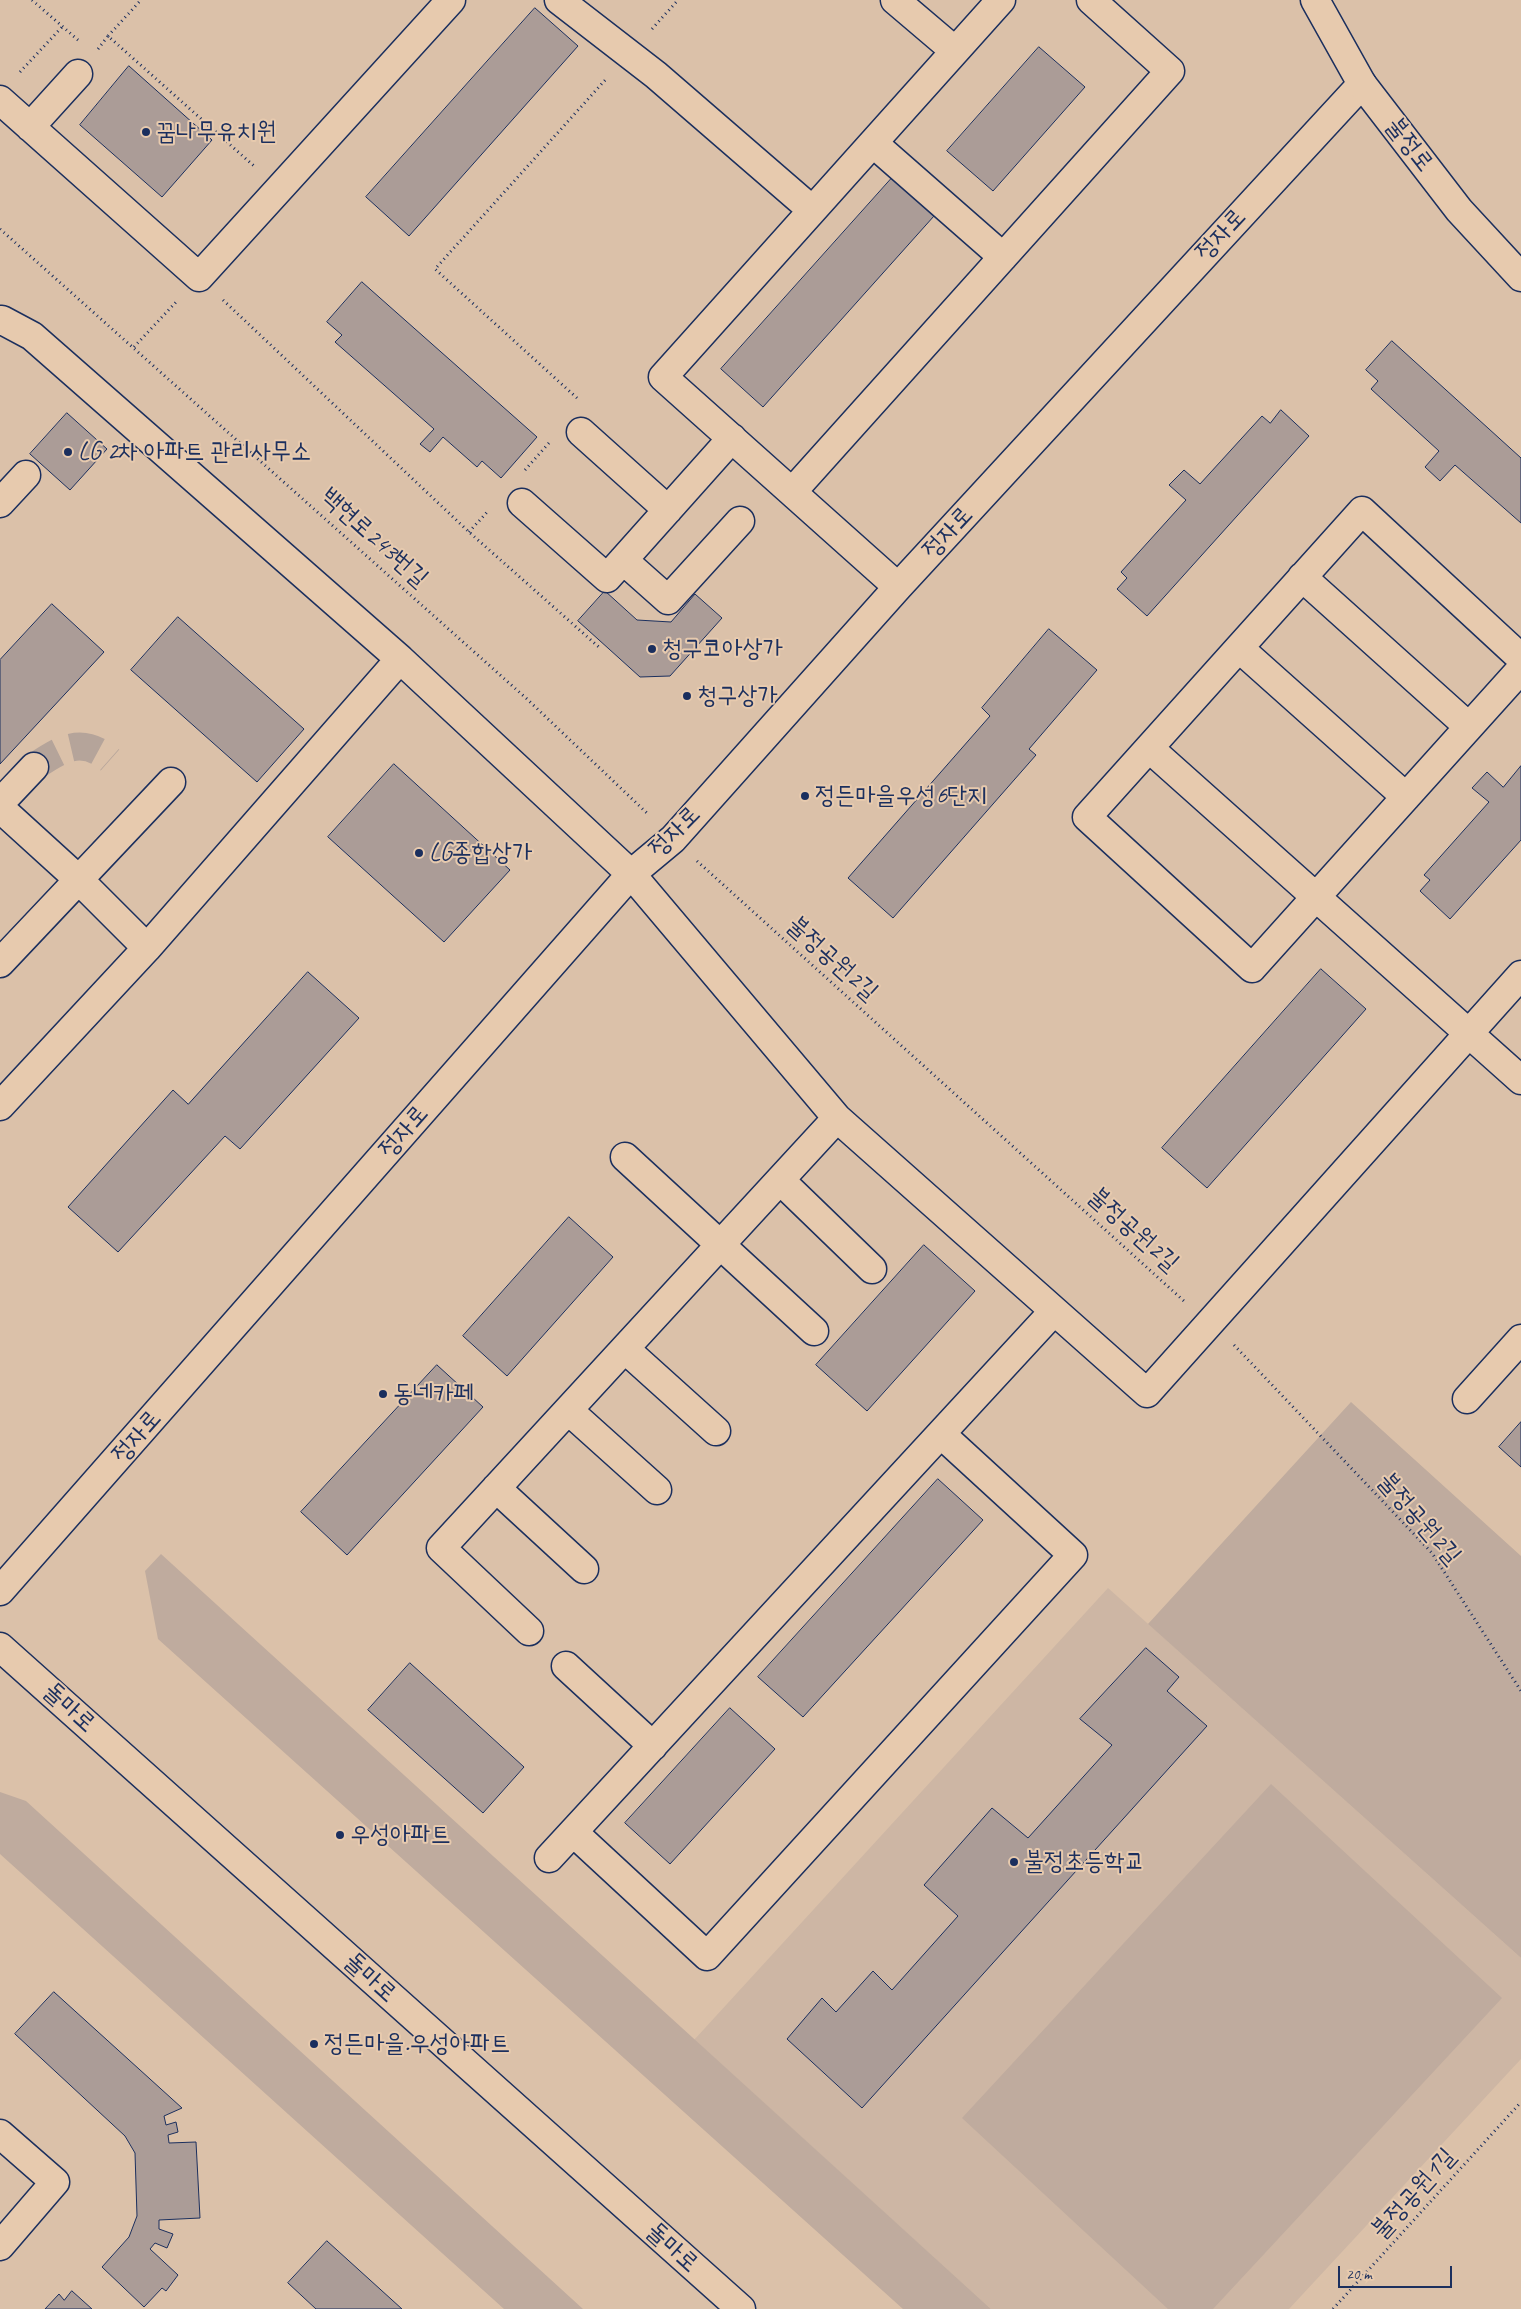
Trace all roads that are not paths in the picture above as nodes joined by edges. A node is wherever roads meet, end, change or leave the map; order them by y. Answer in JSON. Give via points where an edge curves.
{"nodes":[{"id":1,"x":451,"y":0,"type":"edge"},
{"id":2,"x":560,"y":0,"type":"edge"},
{"id":3,"x":895,"y":0,"type":"edge"},
{"id":4,"x":1001,"y":0,"type":"edge"},
{"id":5,"x":1091,"y":0,"type":"edge"},
{"id":6,"x":1315,"y":0,"type":"edge"},
{"id":7,"x":954,"y":51,"type":"junction"},
{"id":8,"x":86,"y":64,"type":"road end"},
{"id":9,"x":1362,"y":84,"type":"junction"},
{"id":10,"x":0,"y":100,"type":"edge"},
{"id":11,"x":30,"y":127,"type":"junction"},
{"id":12,"x":873,"y":143,"type":"junction"},
{"id":13,"x":812,"y":210,"type":"junction"},
{"id":14,"x":1003,"y":257,"type":"junction"},
{"id":15,"x":1521,"y":277,"type":"edge"},
{"id":16,"x":0,"y":321,"type":"edge"},
{"id":17,"x":581,"y":432,"type":"dead end"},
{"id":18,"x":732,"y":438,"type":"junction"},
{"id":19,"x":26,"y":475,"type":"dead end"},
{"id":20,"x":792,"y":492,"type":"junction"},
{"id":21,"x":0,"y":503,"type":"edge"},
{"id":22,"x":522,"y":503,"type":"dead end"},
{"id":23,"x":668,"y":510,"type":"junction"},
{"id":24,"x":740,"y":520,"type":"dead end"},
{"id":25,"x":623,"y":560,"type":"junction"},
{"id":26,"x":1302,"y":577,"type":"junction"},
{"id":27,"x":898,"y":587,"type":"junction"},
{"id":28,"x":1239,"y":648,"type":"junction"},
{"id":29,"x":1521,"y":658,"type":"edge"},
{"id":30,"x":400,"y":659,"type":"junction"},
{"id":31,"x":1521,"y":669,"type":"edge"},
{"id":32,"x":1469,"y":727,"type":"junction"},
{"id":33,"x":1149,"y":748,"type":"junction"},
{"id":34,"x":34,"y":767,"type":"tunnel mouth"},
{"id":35,"x":171,"y":782,"type":"dead end"},
{"id":36,"x":1406,"y":797,"type":"junction"},
{"id":37,"x":0,"y":803,"type":"edge"},
{"id":38,"x":0,"y":808,"type":"edge"},
{"id":39,"x":630,"y":874,"type":"junction"},
{"id":40,"x":78,"y":879,"type":"junction"},
{"id":41,"x":1316,"y":897,"type":"junction"},
{"id":42,"x":147,"y":948,"type":"junction"},
{"id":43,"x":0,"y":963,"type":"edge"},
{"id":44,"x":1521,"y":975,"type":"edge"},
{"id":45,"x":1469,"y":1033,"type":"junction"},
{"id":46,"x":1521,"y":1080,"type":"edge"},
{"id":47,"x":0,"y":1106,"type":"edge"},
{"id":48,"x":837,"y":1118,"type":"junction"},
{"id":49,"x":625,"y":1157,"type":"dead end"},
{"id":50,"x":780,"y":1180,"type":"junction"},
{"id":51,"x":720,"y":1245,"type":"junction"},
{"id":52,"x":872,"y":1269,"type":"dead end"},
{"id":53,"x":1054,"y":1311,"type":"junction"},
{"id":54,"x":814,"y":1331,"type":"dead end"},
{"id":55,"x":1521,"y":1339,"type":"edge"},
{"id":56,"x":625,"y":1348,"type":"junction"},
{"id":57,"x":1467,"y":1399,"type":"dead end"},
{"id":58,"x":568,"y":1410,"type":"junction"},
{"id":59,"x":716,"y":1431,"type":"dead end"},
{"id":60,"x":941,"y":1434,"type":"junction"},
{"id":61,"x":496,"y":1488,"type":"junction"},
{"id":62,"x":657,"y":1490,"type":"dead end"},
{"id":63,"x":584,"y":1569,"type":"dead end"},
{"id":64,"x":0,"y":1591,"type":"edge"},
{"id":65,"x":529,"y":1631,"type":"dead end"},
{"id":66,"x":0,"y":1647,"type":"edge"},
{"id":67,"x":566,"y":1666,"type":"dead end"},
{"id":68,"x":653,"y":1746,"type":"junction"},
{"id":69,"x":573,"y":1832,"type":"junction"},
{"id":70,"x":549,"y":1858,"type":"dead end"},
{"id":71,"x":0,"y":2134,"type":"edge"},
{"id":72,"x":0,"y":2246,"type":"edge"},
{"id":73,"x":741,"y":2309,"type":"edge"}],
"edges":[{"from":1,"to":11,"type":"street","via":[[199,277]]},
{"from":2,"to":13,"type":"street","via":[[656,75]]},
{"from":3,"to":7,"type":"street"},
{"from":4,"to":7,"type":"street"},
{"from":5,"to":14,"type":"street","via":[[1170,71]]},
{"from":6,"to":9,"type":"street","name":"불정로"},
{"from":7,"to":12,"type":"street"},
{"from":8,"to":11,"type":"street"},
{"from":9,"to":15,"type":"street","name":"불정로","via":[[1459,210]]},
{"from":9,"to":27,"type":"street","name":"정자로"},
{"from":10,"to":11,"type":"street"},
{"from":12,"to":13,"type":"street"},
{"from":12,"to":14,"type":"street"},
{"from":13,"to":18,"type":"street","via":[[663,377]]},
{"from":14,"to":20,"type":"street"},
{"from":16,"to":30,"type":"street","via":[[32,336]]},
{"from":17,"to":23,"type":"street"},
{"from":18,"to":20,"type":"street"},
{"from":18,"to":23,"type":"street"},
{"from":19,"to":21,"type":"street"},
{"from":20,"to":27,"type":"street"},
{"from":22,"to":25,"type":"street","via":[[607,578]]},
{"from":23,"to":25,"type":"street"},
{"from":24,"to":25,"type":"street","via":[[668,600]]},
{"from":26,"to":28,"type":"street"},
{"from":26,"to":29,"type":"street","via":[[1362,511]]},
{"from":26,"to":32,"type":"street"},
{"from":27,"to":39,"type":"street","name":"정자로","via":[[673,839]]},
{"from":28,"to":33,"type":"street"},
{"from":28,"to":36,"type":"street"},
{"from":30,"to":39,"type":"street"},
{"from":30,"to":42,"type":"street"},
{"from":31,"to":32,"type":"street"},
{"from":32,"to":36,"type":"street"},
{"from":33,"to":41,"type":"street"},
{"from":33,"to":41,"type":"street","via":[[1087,818],[1252,968]]},
{"from":34,"to":37,"type":"street"},
{"from":35,"to":40,"type":"street"},
{"from":36,"to":41,"type":"street"},
{"from":38,"to":40,"type":"street"},
{"from":39,"to":48,"type":"street"},
{"from":39,"to":64,"type":"street","name":"정자로"},
{"from":40,"to":42,"type":"street"},
{"from":40,"to":43,"type":"street"},
{"from":41,"to":45,"type":"street"},
{"from":42,"to":47,"type":"street"},
{"from":44,"to":45,"type":"street"},
{"from":45,"to":46,"type":"street"},
{"from":45,"to":53,"type":"street","via":[[1147,1393]]},
{"from":48,"to":50,"type":"street"},
{"from":48,"to":53,"type":"street"},
{"from":49,"to":51,"type":"street"},
{"from":50,"to":51,"type":"street"},
{"from":50,"to":52,"type":"street"},
{"from":51,"to":54,"type":"street"},
{"from":51,"to":56,"type":"street"},
{"from":53,"to":60,"type":"street"},
{"from":55,"to":57,"type":"street"},
{"from":56,"to":58,"type":"street"},
{"from":56,"to":59,"type":"street"},
{"from":58,"to":61,"type":"street"},
{"from":58,"to":62,"type":"street"},
{"from":60,"to":68,"type":"street"},
{"from":60,"to":69,"type":"street","via":[[1073,1555],[707,1956]]},
{"from":61,"to":63,"type":"street"},
{"from":61,"to":65,"type":"street","via":[[441,1548]]},
{"from":66,"to":73,"type":"street","name":"돌마로"},
{"from":67,"to":68,"type":"street"},
{"from":68,"to":69,"type":"street"},
{"from":69,"to":70,"type":"street"},
{"from":71,"to":72,"type":"street","via":[[55,2182]]}]}
